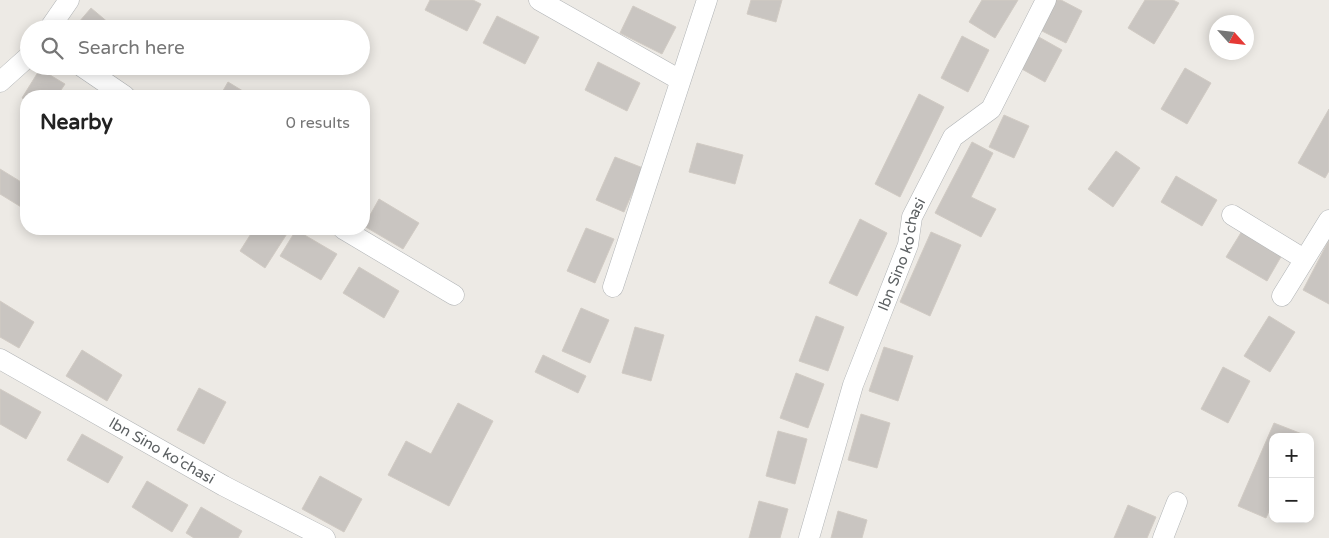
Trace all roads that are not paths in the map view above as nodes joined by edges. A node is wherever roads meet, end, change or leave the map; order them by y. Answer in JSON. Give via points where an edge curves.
{"nodes":[{"id":1,"x":69,"y":0,"type":"edge"},
{"id":2,"x":539,"y":0,"type":"edge"},
{"id":3,"x":707,"y":0,"type":"edge"},
{"id":4,"x":1046,"y":0,"type":"edge"},
{"id":5,"x":55,"y":20,"type":"edge"},
{"id":6,"x":20,"y":64,"type":"edge"},
{"id":7,"x":94,"y":75,"type":"edge"},
{"id":8,"x":680,"y":80,"type":"junction"},
{"id":9,"x":0,"y":82,"type":"edge"},
{"id":10,"x":116,"y":90,"type":"edge"},
{"id":11,"x":1232,"y":215,"type":"dead end"},
{"id":12,"x":1329,"y":220,"type":"edge"},
{"id":13,"x":353,"y":235,"type":"edge"},
{"id":14,"x":1304,"y":259,"type":"junction"},
{"id":15,"x":612,"y":288,"type":"dead end"},
{"id":16,"x":454,"y":295,"type":"dead end"},
{"id":17,"x":1282,"y":296,"type":"dead end"},
{"id":18,"x":0,"y":359,"type":"edge"},
{"id":19,"x":1177,"y":502,"type":"dead end"},
{"id":20,"x":325,"y":538,"type":"edge"},
{"id":21,"x":809,"y":538,"type":"edge"},
{"id":22,"x":1163,"y":538,"type":"edge"}],
"edges":[{"from":1,"to":5,"type":"street"},
{"from":2,"to":8,"type":"street"},
{"from":3,"to":8,"type":"street"},
{"from":4,"to":21,"type":"street","name":"Ibn Sino ko'chasi","via":[[990,110],[953,138],[912,217],[908,245],[854,385]]},
{"from":6,"to":9,"type":"street"},
{"from":7,"to":10,"type":"street"},
{"from":8,"to":15,"type":"street"},
{"from":11,"to":14,"type":"street"},
{"from":12,"to":14,"type":"street"},
{"from":13,"to":16,"type":"street"},
{"from":14,"to":17,"type":"street"},
{"from":18,"to":20,"type":"street","name":"Ibn Sino ko'chasi","via":[[224,486]]},
{"from":19,"to":22,"type":"street"}]}
